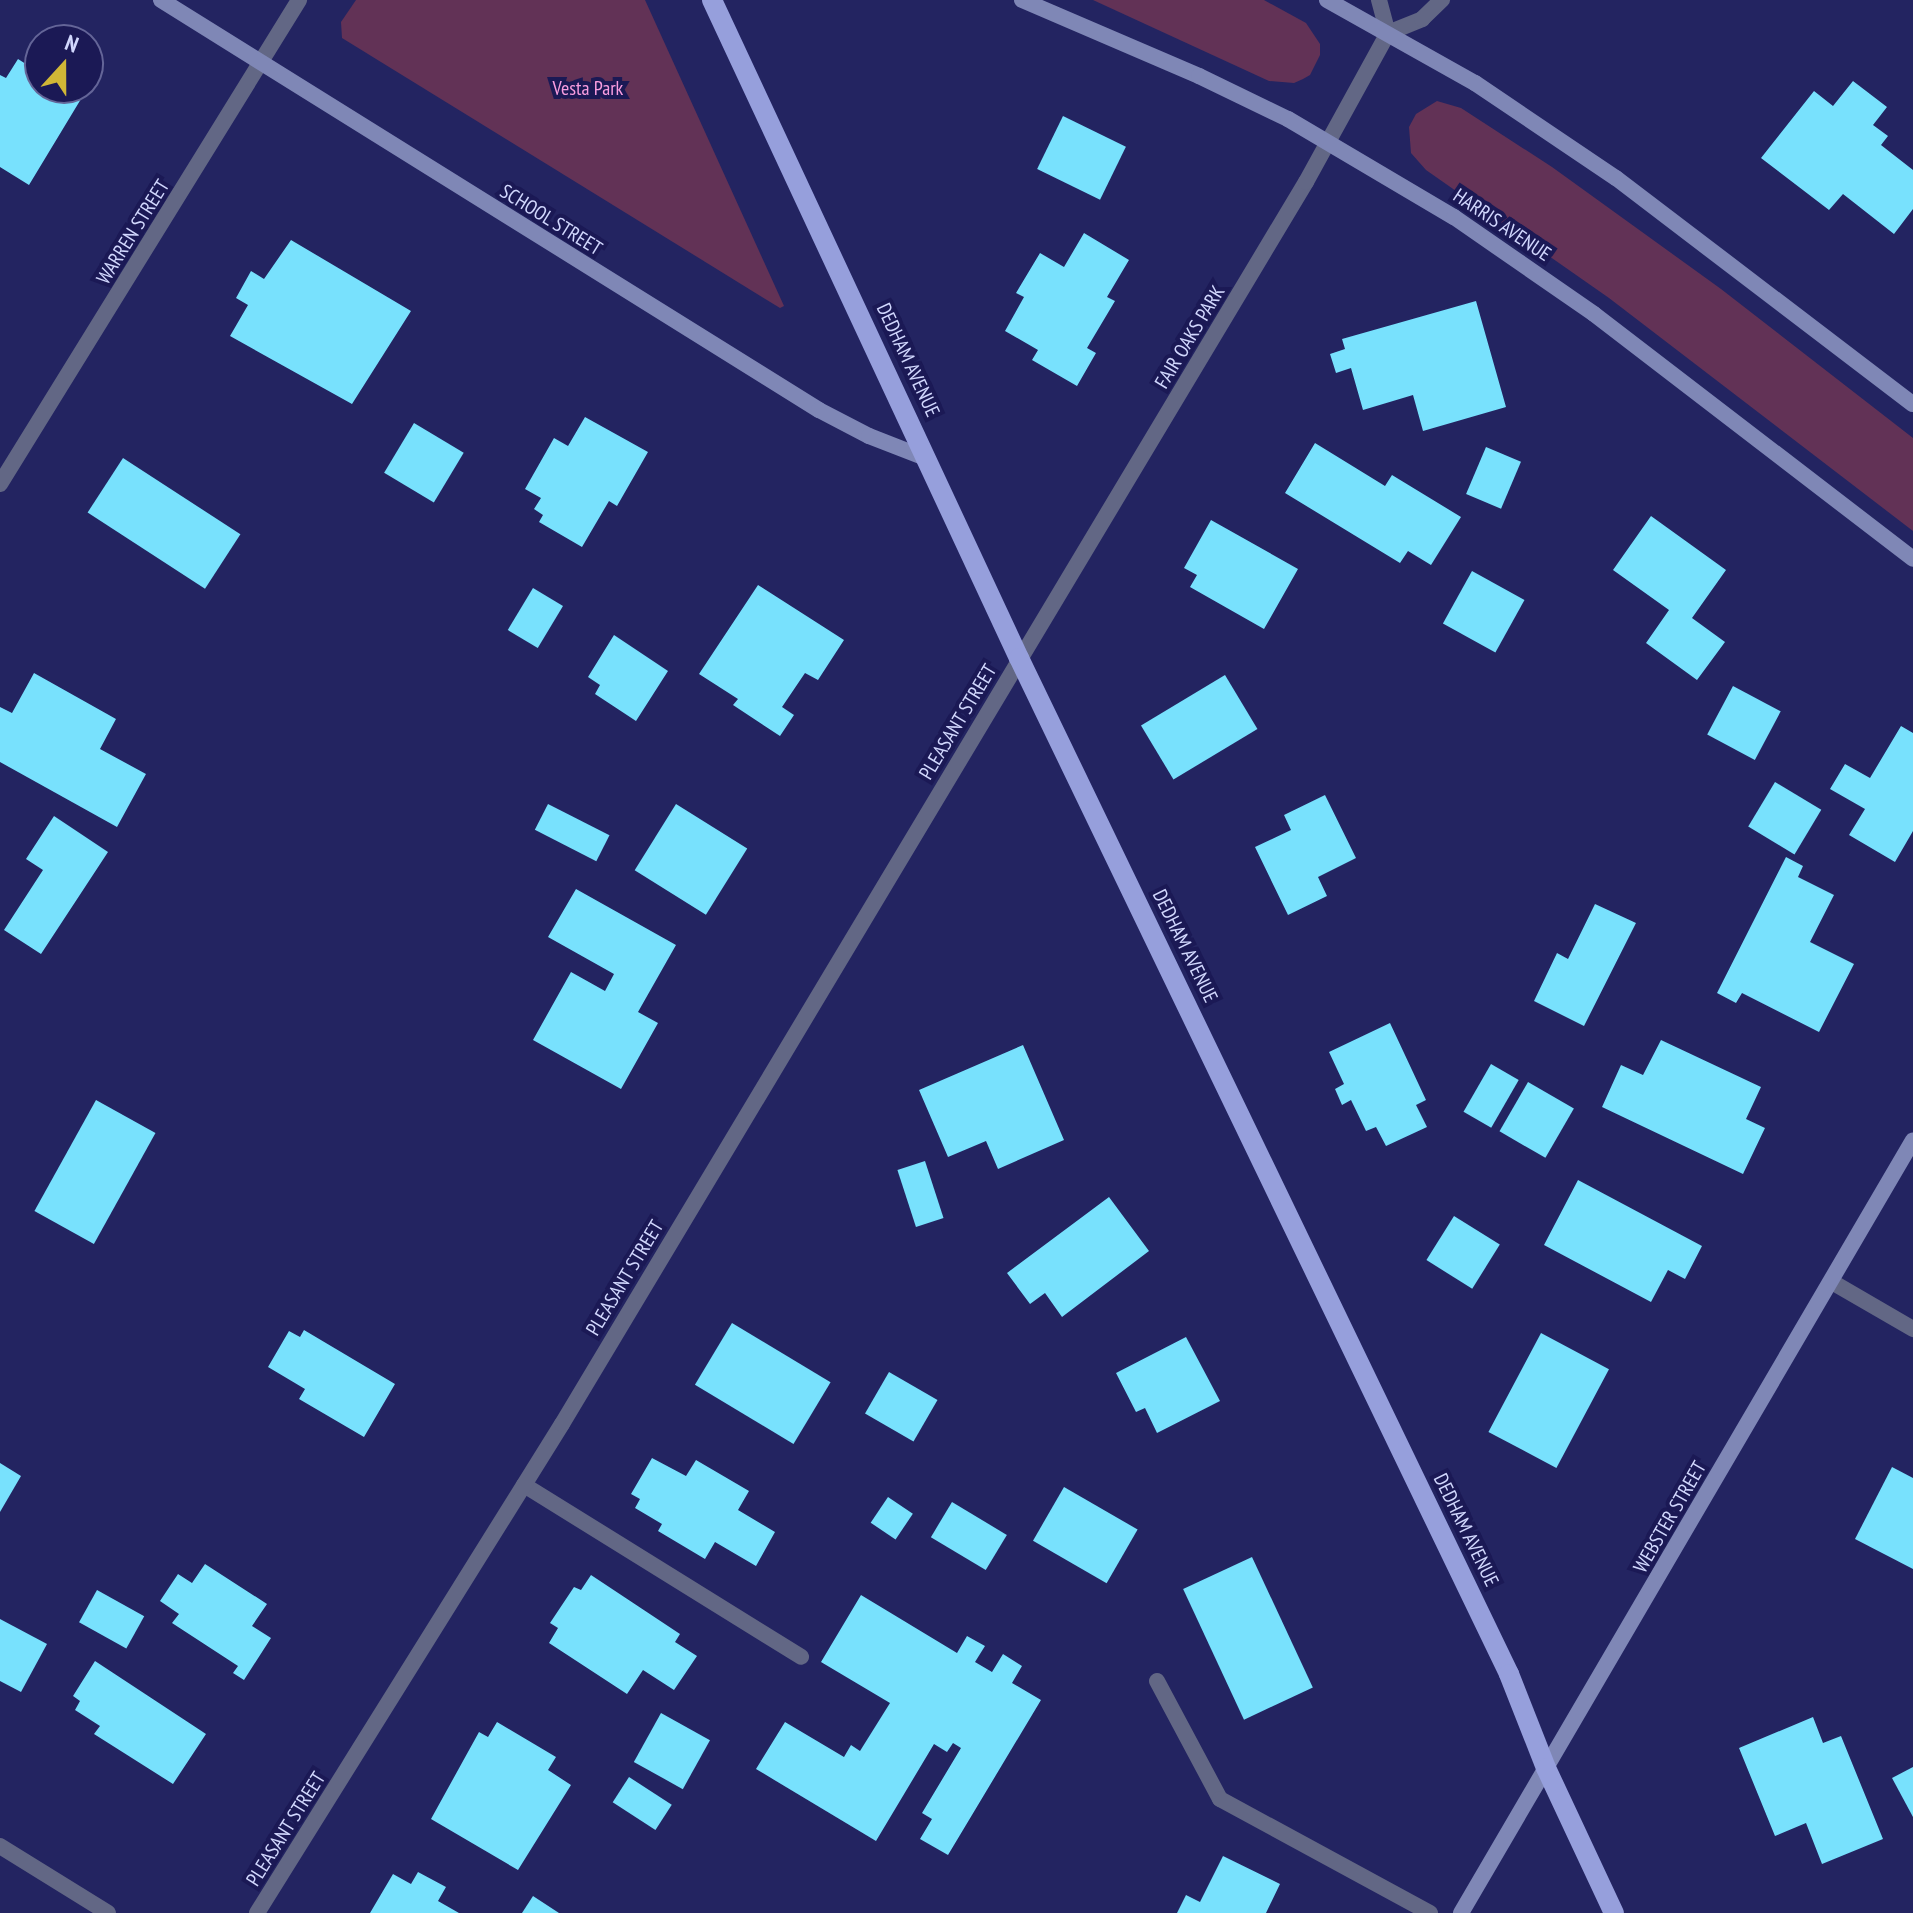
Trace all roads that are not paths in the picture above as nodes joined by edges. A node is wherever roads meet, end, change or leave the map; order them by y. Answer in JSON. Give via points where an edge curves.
{"nodes":[{"id":1,"x":161,"y":0,"type":"edge"},
{"id":2,"x":299,"y":0,"type":"edge"},
{"id":3,"x":712,"y":0,"type":"edge"},
{"id":4,"x":1022,"y":0,"type":"edge"},
{"id":5,"x":1327,"y":0,"type":"edge"},
{"id":6,"x":1379,"y":0,"type":"edge"},
{"id":7,"x":1442,"y":0,"type":"edge"},
{"id":8,"x":1388,"y":33,"type":"junction"},
{"id":9,"x":261,"y":62,"type":"junction"},
{"id":10,"x":1330,"y":142,"type":"junction"},
{"id":11,"x":1913,"y":404,"type":"edge"},
{"id":12,"x":928,"y":459,"type":"junction"},
{"id":13,"x":0,"y":484,"type":"edge"},
{"id":14,"x":1913,"y":559,"type":"edge"},
{"id":15,"x":1019,"y":658,"type":"junction"},
{"id":16,"x":1913,"y":1140,"type":"edge"},
{"id":17,"x":1832,"y":1282,"type":"junction"},
{"id":18,"x":1913,"y":1329,"type":"edge"},
{"id":19,"x":524,"y":1485,"type":"junction"},
{"id":20,"x":801,"y":1657,"type":"dead end"},
{"id":21,"x":1157,"y":1681,"type":"dead end"},
{"id":22,"x":1546,"y":1768,"type":"junction"},
{"id":23,"x":0,"y":1846,"type":"edge"},
{"id":24,"x":108,"y":1913,"type":"edge"},
{"id":25,"x":257,"y":1913,"type":"edge"},
{"id":26,"x":1430,"y":1913,"type":"edge"},
{"id":27,"x":1461,"y":1913,"type":"edge"},
{"id":28,"x":1614,"y":1913,"type":"edge"}],
"edges":[{"from":1,"to":9,"type":"street","name":"SCHOOL STREET"},
{"from":2,"to":9,"type":"street","name":"WARREN STREET"},
{"from":3,"to":12,"type":"main road","name":"DEDHAM AVENUE"},
{"from":4,"to":10,"type":"street","name":"HARRIS AVENUE","via":[[1199,76]]},
{"from":5,"to":8,"type":"street"},
{"from":6,"to":8,"type":"street"},
{"from":7,"to":8,"type":"street","via":[[1422,19]]},
{"from":8,"to":10,"type":"street","name":"FAIR OAKS PARK"},
{"from":8,"to":11,"type":"street","via":[[1475,83],[1616,178]]},
{"from":9,"to":12,"type":"street","name":"SCHOOL STREET","via":[[819,410]]},
{"from":9,"to":13,"type":"street","name":"WARREN STREET"},
{"from":10,"to":14,"type":"street","name":"HARRIS AVENUE","via":[[1549,280]]},
{"from":10,"to":15,"type":"street","name":"FAIR OAKS PARK"},
{"from":12,"to":15,"type":"main road","name":"DEDHAM AVENUE"},
{"from":15,"to":19,"type":"street","name":"PLEASANT STREET"},
{"from":15,"to":22,"type":"main road","name":"DEDHAM AVENUE","via":[[1509,1674]]},
{"from":16,"to":17,"type":"street","name":"WEBSTER STREET"},
{"from":17,"to":18,"type":"street"},
{"from":17,"to":22,"type":"street","name":"WEBSTER STREET"},
{"from":19,"to":20,"type":"street"},
{"from":19,"to":25,"type":"street","name":"PLEASANT STREET"},
{"from":21,"to":26,"type":"street","via":[[1220,1799]]},
{"from":22,"to":27,"type":"street","name":"WEBSTER STREET"},
{"from":22,"to":28,"type":"main road","name":"DEDHAM AVENUE"},
{"from":23,"to":24,"type":"street"}]}
